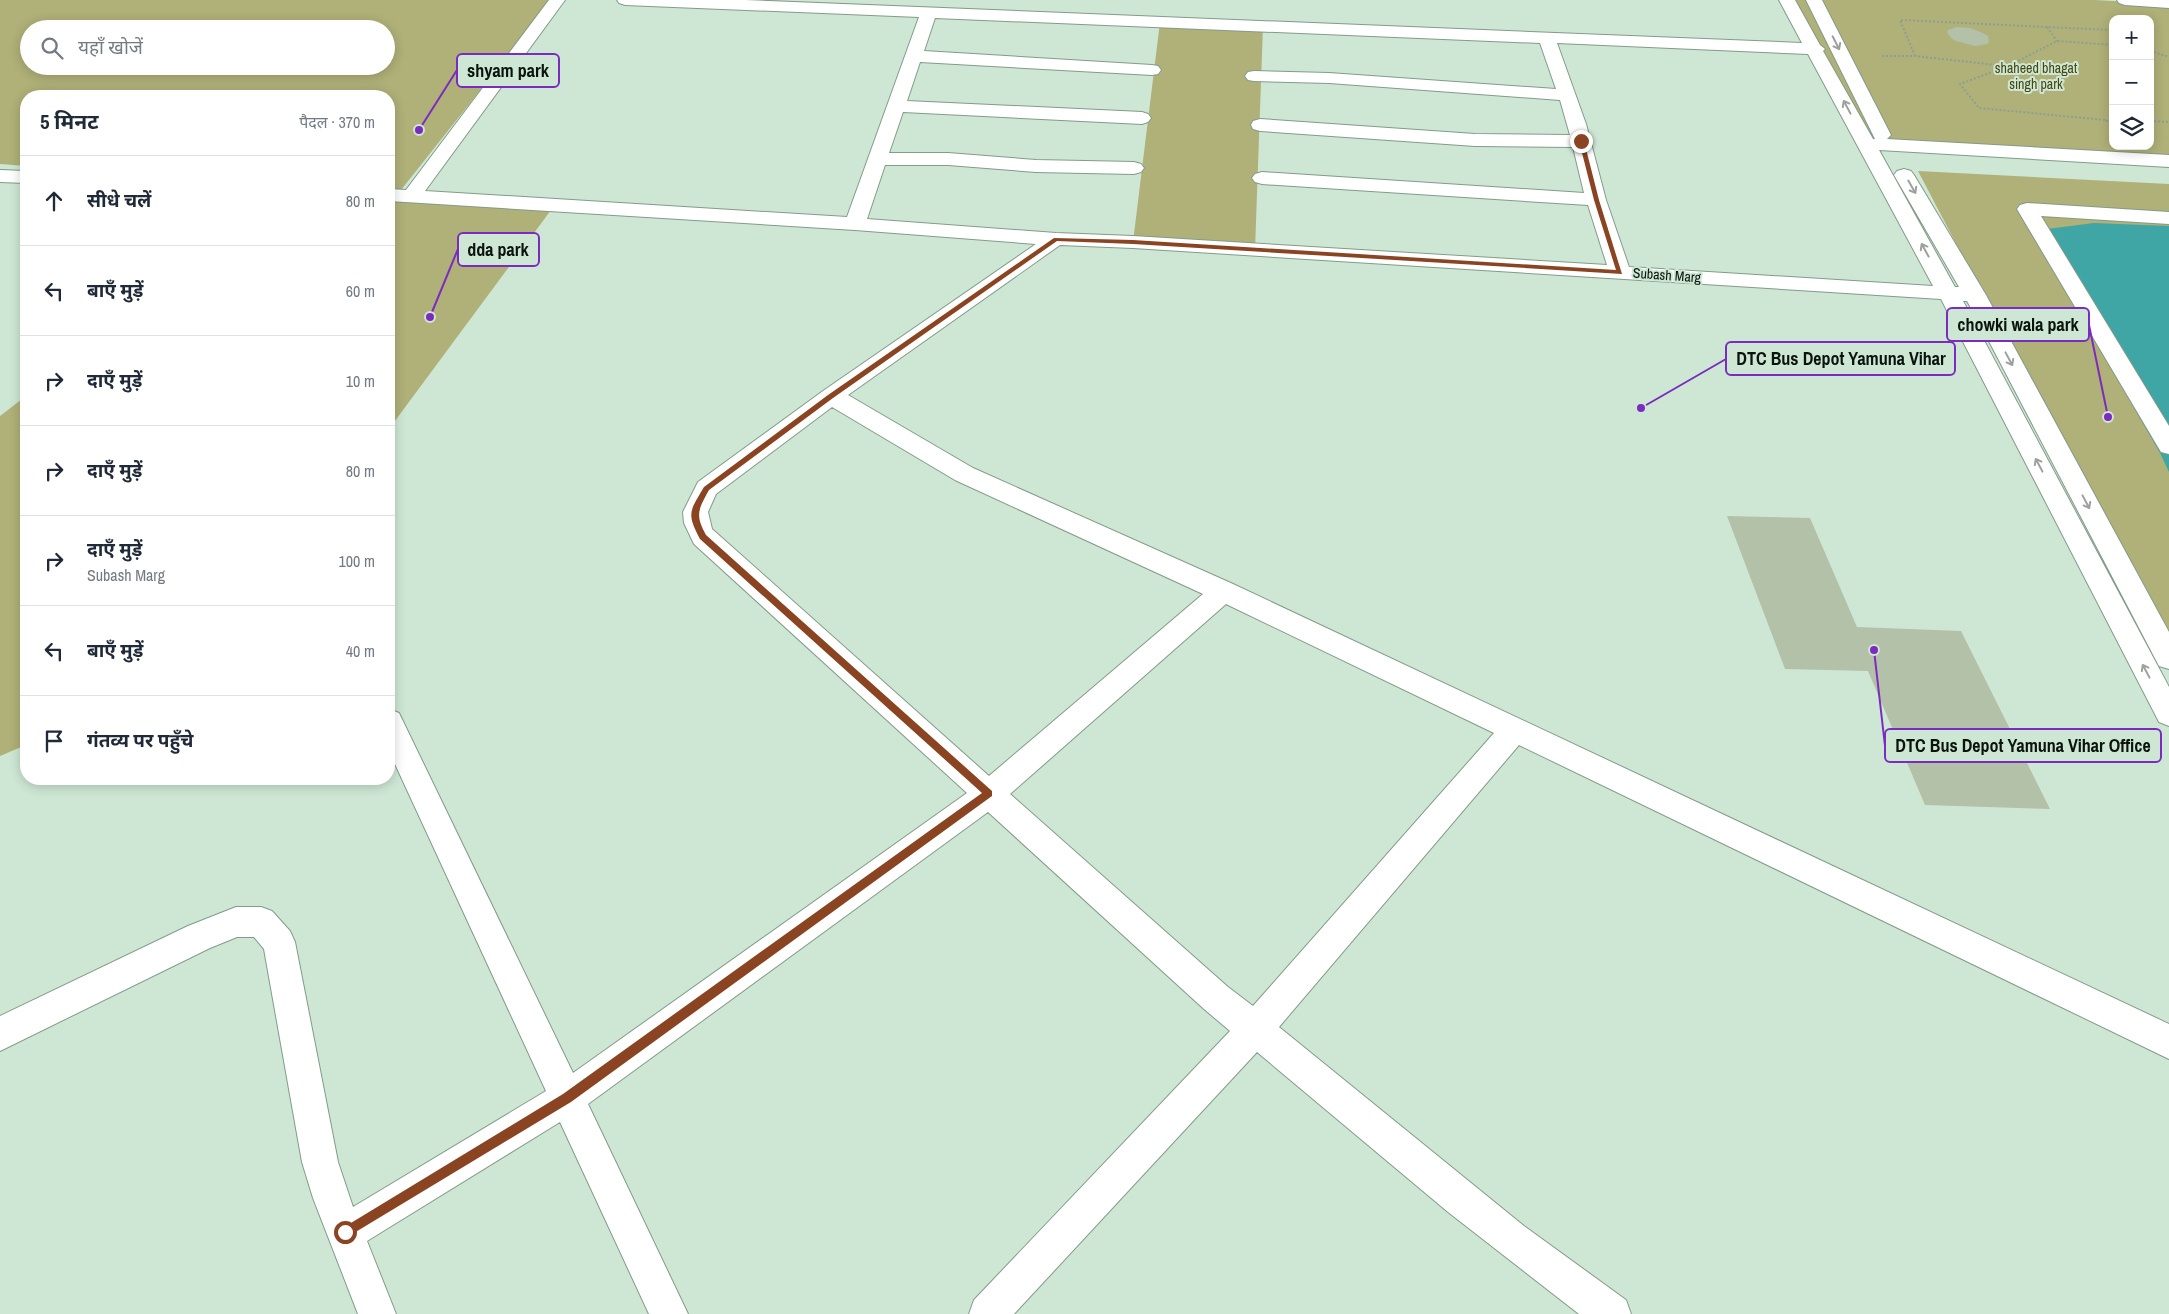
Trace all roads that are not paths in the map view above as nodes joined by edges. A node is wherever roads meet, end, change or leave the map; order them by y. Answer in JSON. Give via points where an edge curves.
{"nodes":[{"id":1,"x":557,"y":0,"type":"edge"},
{"id":2,"x":625,"y":0,"type":"edge"},
{"id":3,"x":1787,"y":0,"type":"edge"},
{"id":4,"x":1814,"y":0,"type":"edge"},
{"id":5,"x":2125,"y":0,"type":"edge"},
{"id":6,"x":2169,"y":3,"type":"edge"},
{"id":7,"x":929,"y":12,"type":"junction"},
{"id":8,"x":1547,"y":38,"type":"junction"},
{"id":9,"x":1816,"y":49,"type":"junction"},
{"id":10,"x":914,"y":56,"type":"junction"},
{"id":11,"x":1152,"y":70,"type":"dead end"},
{"id":12,"x":1254,"y":76,"type":"dead end"},
{"id":13,"x":1566,"y":95,"type":"junction"},
{"id":14,"x":896,"y":106,"type":"junction"},
{"id":15,"x":1142,"y":118,"type":"dead end"},
{"id":16,"x":1260,"y":125,"type":"dead end"},
{"id":17,"x":1581,"y":141,"type":"junction"},
{"id":18,"x":1877,"y":145,"type":"junction"},
{"id":19,"x":878,"y":159,"type":"junction"},
{"id":20,"x":2169,"y":161,"type":"edge"},
{"id":21,"x":1134,"y":168,"type":"dead end"},
{"id":22,"x":0,"y":176,"type":"edge"},
{"id":23,"x":20,"y":177,"type":"edge"},
{"id":24,"x":1262,"y":178,"type":"dead end"},
{"id":25,"x":395,"y":196,"type":"edge"},
{"id":26,"x":411,"y":197,"type":"junction"},
{"id":27,"x":1596,"y":200,"type":"junction"},
{"id":28,"x":2169,"y":218,"type":"edge"},
{"id":29,"x":854,"y":224,"type":"junction"},
{"id":30,"x":1056,"y":239,"type":"junction"},
{"id":31,"x":1620,"y":272,"type":"junction"},
{"id":32,"x":1948,"y":293,"type":"junction"},
{"id":33,"x":1974,"y":295,"type":"junction"},
{"id":34,"x":831,"y":396,"type":"junction"},
{"id":35,"x":2169,"y":446,"type":"edge"},
{"id":36,"x":1224,"y":591,"type":"junction"},
{"id":37,"x":2169,"y":658,"type":"edge"},
{"id":38,"x":2169,"y":714,"type":"edge"},
{"id":39,"x":1515,"y":730,"type":"junction"},
{"id":40,"x":395,"y":734,"type":"edge"},
{"id":41,"x":989,"y":794,"type":"junction"},
{"id":42,"x":1256,"y":1028,"type":"junction"},
{"id":43,"x":0,"y":1034,"type":"edge"},
{"id":44,"x":2169,"y":1042,"type":"edge"},
{"id":45,"x":567,"y":1098,"type":"junction"},
{"id":46,"x":345,"y":1232,"type":"junction"},
{"id":47,"x":377,"y":1314,"type":"edge"},
{"id":48,"x":669,"y":1314,"type":"edge"},
{"id":49,"x":988,"y":1314,"type":"edge"},
{"id":50,"x":1612,"y":1314,"type":"edge"}],
"edges":[{"from":1,"to":26,"type":"street"},
{"from":2,"to":7,"type":"street"},
{"from":3,"to":9,"type":"street"},
{"from":4,"to":18,"type":"street","one_way":true},
{"from":5,"to":6,"type":"street"},
{"from":7,"to":8,"type":"street"},
{"from":7,"to":10,"type":"street"},
{"from":8,"to":9,"type":"street"},
{"from":8,"to":13,"type":"street"},
{"from":18,"to":9,"type":"street","one_way":true},
{"from":10,"to":11,"type":"street"},
{"from":10,"to":14,"type":"street"},
{"from":12,"to":13,"type":"street","via":[[1329,78]]},
{"from":13,"to":17,"type":"street"},
{"from":14,"to":15,"type":"street"},
{"from":14,"to":19,"type":"street"},
{"from":16,"to":17,"type":"street","via":[[1475,140]]},
{"from":17,"to":27,"type":"street"},
{"from":18,"to":20,"type":"street"},
{"from":32,"to":18,"type":"street","one_way":true},
{"from":18,"to":33,"type":"street","one_way":true},
{"from":19,"to":21,"type":"street"},
{"from":19,"to":29,"type":"street"},
{"from":22,"to":23,"type":"street"},
{"from":24,"to":27,"type":"street"},
{"from":25,"to":26,"type":"street","name":"Subash Marg"},
{"from":26,"to":29,"type":"street","name":"Subash Marg"},
{"from":27,"to":31,"type":"street"},
{"from":28,"to":35,"type":"street","via":[[2027,209]]},
{"from":29,"to":30,"type":"street","name":"Subash Marg"},
{"from":30,"to":31,"type":"street","name":"Subash Marg"},
{"from":30,"to":34,"type":"street"},
{"from":31,"to":32,"type":"street","name":"Subash Marg"},
{"from":32,"to":33,"type":"street","name":"Subash Marg"},
{"from":38,"to":32,"type":"street","one_way":true},
{"from":33,"to":37,"type":"street","one_way":true},
{"from":34,"to":36,"type":"street","via":[[964,474]]},
{"from":34,"to":41,"type":"street","via":[[706,488],[695,508],[695,521],[703,537]]},
{"from":36,"to":39,"type":"street"},
{"from":36,"to":41,"type":"street"},
{"from":39,"to":42,"type":"street"},
{"from":39,"to":44,"type":"street"},
{"from":40,"to":45,"type":"street"},
{"from":41,"to":42,"type":"street","via":[[1216,998]]},
{"from":41,"to":45,"type":"street"},
{"from":42,"to":49,"type":"street"},
{"from":42,"to":50,"type":"street","via":[[1508,1239]]},
{"from":43,"to":46,"type":"street","via":[[199,936],[236,922],[261,922],[279,942],[320,1162]]},
{"from":45,"to":46,"type":"street"},
{"from":45,"to":48,"type":"street"},
{"from":46,"to":47,"type":"street"}]}
